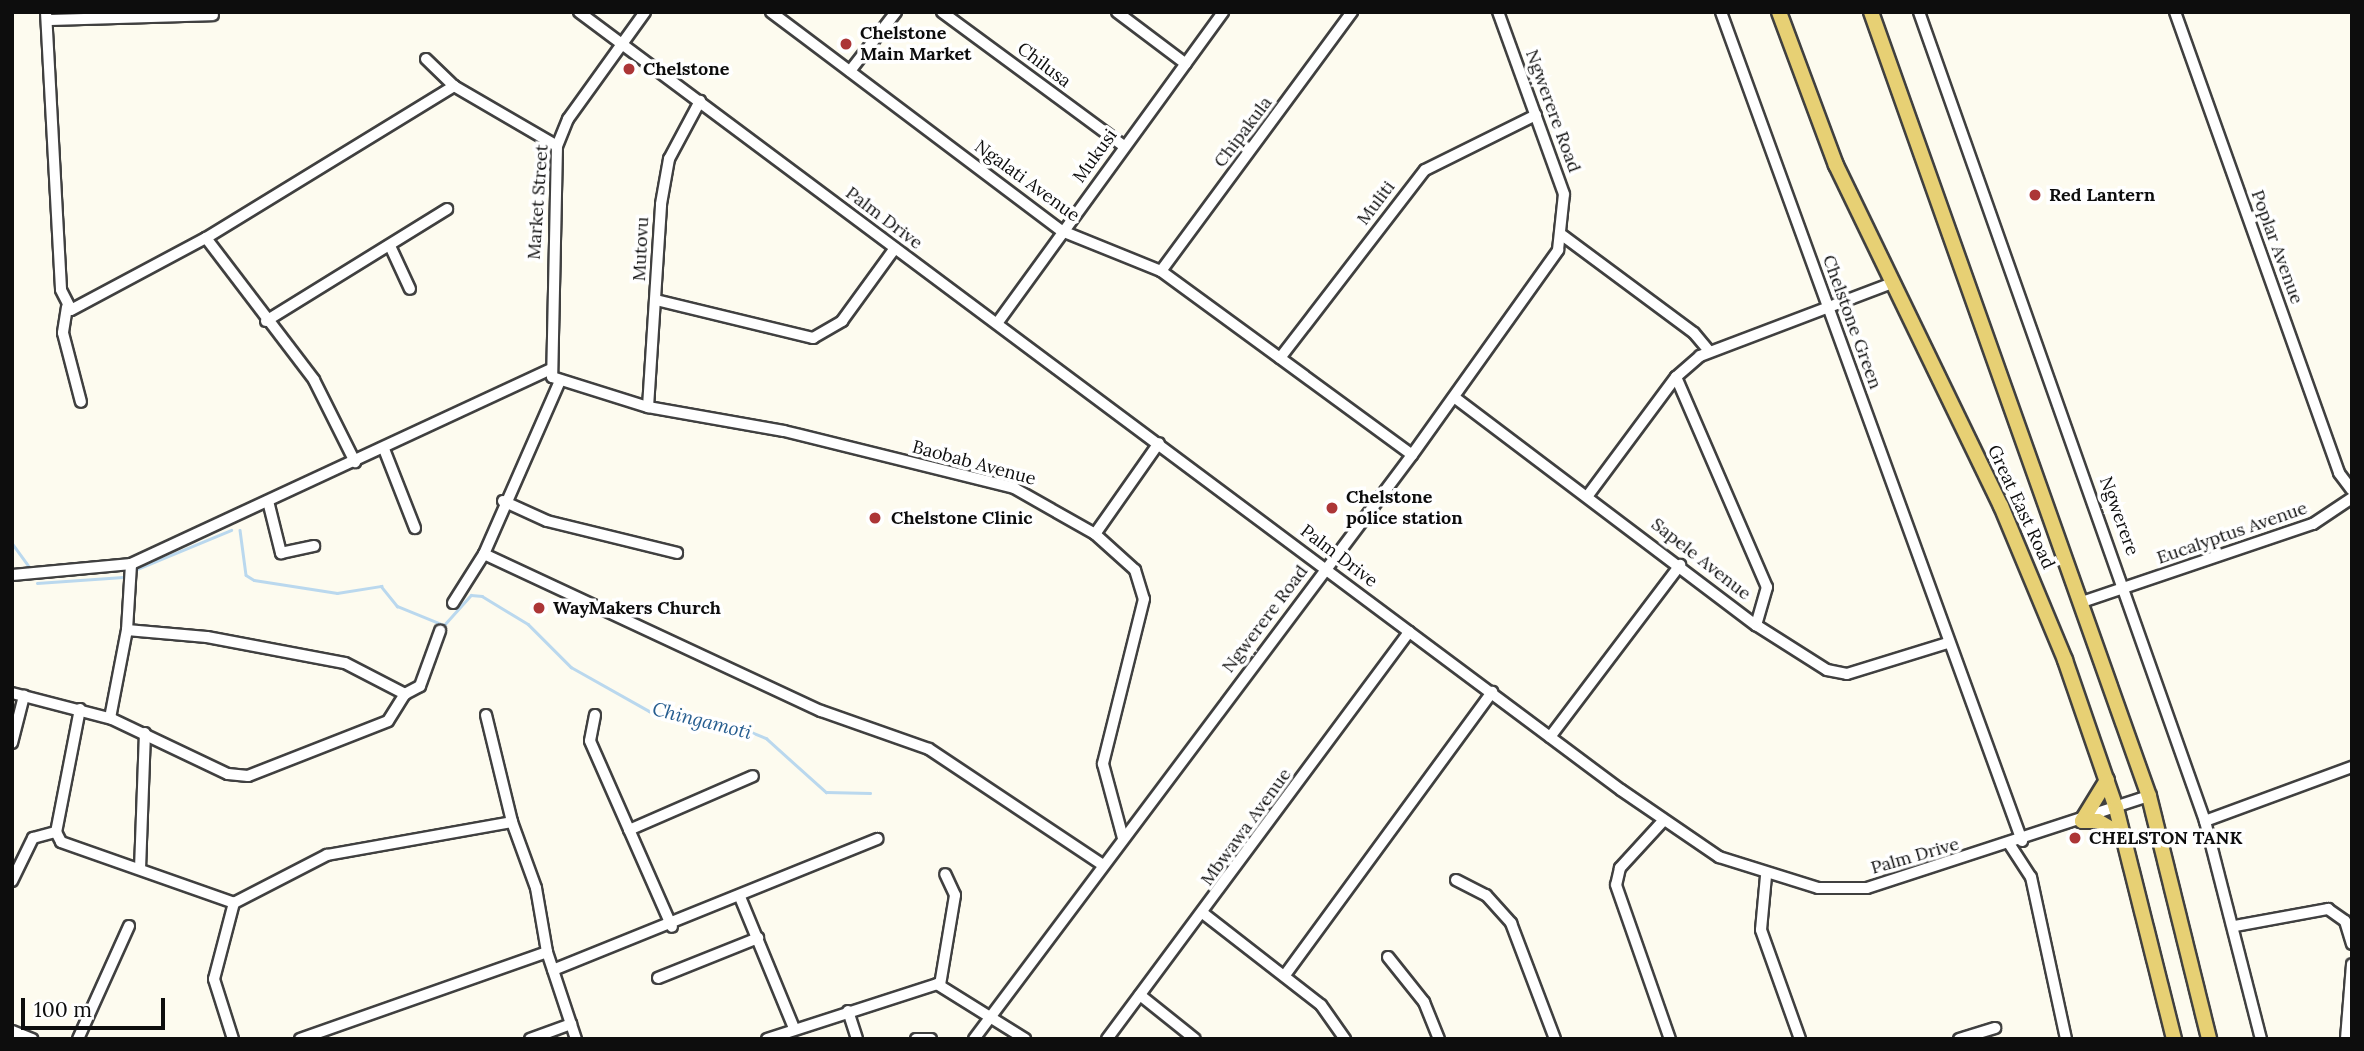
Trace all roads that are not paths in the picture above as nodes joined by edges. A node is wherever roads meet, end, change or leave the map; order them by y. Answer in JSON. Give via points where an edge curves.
{"nodes":[{"id":1,"x":579,"y":12,"type":"edge"},
{"id":2,"x":645,"y":12,"type":"edge"},
{"id":3,"x":771,"y":12,"type":"edge"},
{"id":4,"x":896,"y":12,"type":"edge"},
{"id":5,"x":942,"y":12,"type":"edge"},
{"id":6,"x":1118,"y":12,"type":"edge"},
{"id":7,"x":1223,"y":12,"type":"edge"},
{"id":8,"x":1352,"y":12,"type":"edge"},
{"id":9,"x":1498,"y":12,"type":"edge"},
{"id":10,"x":1721,"y":12,"type":"edge"},
{"id":11,"x":1779,"y":12,"type":"edge"},
{"id":12,"x":1919,"y":12,"type":"edge"},
{"id":13,"x":2175,"y":12,"type":"edge"},
{"id":14,"x":1874,"y":13,"type":"edge"},
{"id":15,"x":213,"y":15,"type":"dead end"},
{"id":16,"x":46,"y":16,"type":"edge"},
{"id":17,"x":621,"y":44,"type":"junction"},
{"id":18,"x":426,"y":60,"type":"dead end"},
{"id":19,"x":1186,"y":64,"type":"junction"},
{"id":20,"x":849,"y":71,"type":"junction"},
{"id":21,"x":454,"y":86,"type":"junction"},
{"id":22,"x":700,"y":102,"type":"junction"},
{"id":23,"x":1536,"y":115,"type":"junction"},
{"id":24,"x":557,"y":146,"type":"junction"},
{"id":25,"x":1124,"y":146,"type":"junction"},
{"id":26,"x":447,"y":209,"type":"dead end"},
{"id":27,"x":1062,"y":232,"type":"junction"},
{"id":28,"x":1562,"y":235,"type":"junction"},
{"id":29,"x":206,"y":238,"type":"junction"},
{"id":30,"x":391,"y":247,"type":"junction"},
{"id":31,"x":895,"y":248,"type":"junction"},
{"id":32,"x":1161,"y":271,"type":"junction"},
{"id":33,"x":1890,"y":284,"type":"junction"},
{"id":34,"x":410,"y":289,"type":"dead end"},
{"id":35,"x":656,"y":300,"type":"junction"},
{"id":36,"x":67,"y":307,"type":"junction"},
{"id":37,"x":1828,"y":307,"type":"junction"},
{"id":38,"x":266,"y":321,"type":"junction"},
{"id":39,"x":998,"y":322,"type":"junction"},
{"id":40,"x":1709,"y":351,"type":"junction"},
{"id":41,"x":1280,"y":358,"type":"junction"},
{"id":42,"x":549,"y":370,"type":"junction"},
{"id":43,"x":1676,"y":377,"type":"junction"},
{"id":44,"x":559,"y":383,"type":"junction"},
{"id":45,"x":1454,"y":397,"type":"junction"},
{"id":46,"x":81,"y":402,"type":"dead end"},
{"id":47,"x":648,"y":407,"type":"junction"},
{"id":48,"x":1159,"y":443,"type":"junction"},
{"id":49,"x":384,"y":449,"type":"junction"},
{"id":50,"x":1412,"y":455,"type":"junction"},
{"id":51,"x":355,"y":462,"type":"junction"},
{"id":52,"x":1589,"y":494,"type":"junction"},
{"id":53,"x":2350,"y":494,"type":"edge"},
{"id":54,"x":268,"y":500,"type":"junction"},
{"id":55,"x":503,"y":501,"type":"junction"},
{"id":56,"x":415,"y":527,"type":"dead end"},
{"id":57,"x":1095,"y":534,"type":"junction"},
{"id":58,"x":314,"y":546,"type":"dead end"},
{"id":59,"x":677,"y":553,"type":"dead end"},
{"id":60,"x":484,"y":554,"type":"junction"},
{"id":61,"x":131,"y":564,"type":"junction"},
{"id":62,"x":1680,"y":565,"type":"junction"},
{"id":63,"x":1326,"y":567,"type":"junction"},
{"id":64,"x":12,"y":575,"type":"edge"},
{"id":65,"x":2127,"y":588,"type":"junction"},
{"id":66,"x":2082,"y":602,"type":"junction"},
{"id":67,"x":453,"y":603,"type":"dead end"},
{"id":68,"x":1756,"y":625,"type":"junction"},
{"id":69,"x":127,"y":630,"type":"junction"},
{"id":70,"x":440,"y":631,"type":"dead end"},
{"id":71,"x":1409,"y":632,"type":"junction"},
{"id":72,"x":1948,"y":643,"type":"junction"},
{"id":73,"x":1492,"y":692,"type":"junction"},
{"id":74,"x":12,"y":693,"type":"edge"},
{"id":75,"x":405,"y":694,"type":"junction"},
{"id":76,"x":24,"y":696,"type":"junction"},
{"id":77,"x":80,"y":709,"type":"junction"},
{"id":78,"x":486,"y":715,"type":"dead end"},
{"id":79,"x":594,"y":715,"type":"dead end"},
{"id":80,"x":110,"y":718,"type":"junction"},
{"id":81,"x":145,"y":733,"type":"junction"},
{"id":82,"x":1550,"y":737,"type":"junction"},
{"id":83,"x":12,"y":743,"type":"edge"},
{"id":84,"x":2352,"y":767,"type":"edge"},
{"id":85,"x":753,"y":776,"type":"dead end"},
{"id":86,"x":2107,"y":780,"type":"junction"},
{"id":87,"x":2149,"y":796,"type":"junction"},
{"id":88,"x":2116,"y":807,"type":"junction"},
{"id":89,"x":1663,"y":821,"type":"junction"},
{"id":90,"x":2082,"y":821,"type":"junction"},
{"id":91,"x":2205,"y":821,"type":"junction"},
{"id":92,"x":512,"y":822,"type":"junction"},
{"id":93,"x":629,"y":830,"type":"junction"},
{"id":94,"x":56,"y":832,"type":"junction"},
{"id":95,"x":2125,"y":837,"type":"junction"},
{"id":96,"x":1123,"y":838,"type":"junction"},
{"id":97,"x":878,"y":839,"type":"dead end"},
{"id":98,"x":2016,"y":843,"type":"junction"},
{"id":99,"x":1103,"y":865,"type":"junction"},
{"id":100,"x":140,"y":869,"type":"junction"},
{"id":101,"x":946,"y":874,"type":"dead end"},
{"id":102,"x":1766,"y":876,"type":"junction"},
{"id":103,"x":1457,"y":880,"type":"dead end"},
{"id":104,"x":12,"y":881,"type":"edge"},
{"id":105,"x":740,"y":898,"type":"junction"},
{"id":106,"x":234,"y":902,"type":"junction"},
{"id":107,"x":1204,"y":914,"type":"junction"},
{"id":108,"x":129,"y":926,"type":"dead end"},
{"id":109,"x":2235,"y":926,"type":"junction"},
{"id":110,"x":672,"y":927,"type":"junction"},
{"id":111,"x":758,"y":938,"type":"junction"},
{"id":112,"x":2352,"y":944,"type":"edge"},
{"id":113,"x":547,"y":952,"type":"junction"},
{"id":114,"x":1388,"y":957,"type":"dead end"},
{"id":115,"x":2352,"y":964,"type":"edge"},
{"id":116,"x":553,"y":970,"type":"junction"},
{"id":117,"x":1285,"y":975,"type":"junction"},
{"id":118,"x":657,"y":978,"type":"dead end"},
{"id":119,"x":940,"y":985,"type":"junction"},
{"id":120,"x":1140,"y":995,"type":"junction"},
{"id":121,"x":848,"y":1011,"type":"junction"},
{"id":122,"x":992,"y":1015,"type":"junction"},
{"id":123,"x":571,"y":1024,"type":"junction"},
{"id":124,"x":794,"y":1028,"type":"junction"},
{"id":125,"x":1995,"y":1028,"type":"dead end"},
{"id":126,"x":12,"y":1031,"type":"edge"},
{"id":127,"x":32,"y":1039,"type":"edge"},
{"id":128,"x":78,"y":1039,"type":"edge"},
{"id":129,"x":233,"y":1039,"type":"edge"},
{"id":130,"x":300,"y":1039,"type":"edge"},
{"id":131,"x":530,"y":1039,"type":"edge"},
{"id":132,"x":576,"y":1039,"type":"edge"},
{"id":133,"x":767,"y":1039,"type":"edge"},
{"id":134,"x":857,"y":1039,"type":"edge"},
{"id":135,"x":916,"y":1039,"type":"edge"},
{"id":136,"x":931,"y":1039,"type":"edge"},
{"id":137,"x":974,"y":1039,"type":"edge"},
{"id":138,"x":1025,"y":1039,"type":"edge"},
{"id":139,"x":1107,"y":1039,"type":"edge"},
{"id":140,"x":1195,"y":1039,"type":"edge"},
{"id":141,"x":1345,"y":1039,"type":"edge"},
{"id":142,"x":1439,"y":1039,"type":"edge"},
{"id":143,"x":1555,"y":1039,"type":"edge"},
{"id":144,"x":1670,"y":1039,"type":"edge"},
{"id":145,"x":1800,"y":1039,"type":"edge"},
{"id":146,"x":1959,"y":1039,"type":"edge"},
{"id":147,"x":2066,"y":1039,"type":"edge"},
{"id":148,"x":2174,"y":1039,"type":"edge"},
{"id":149,"x":2209,"y":1039,"type":"edge"},
{"id":150,"x":2261,"y":1039,"type":"edge"},
{"id":151,"x":2346,"y":1039,"type":"edge"}],
"edges":[{"from":1,"to":17,"type":"street","name":"Palm Drive"},
{"from":2,"to":17,"type":"street","name":"Market Street"},
{"from":3,"to":20,"type":"street","name":"Ngalati Avenue"},
{"from":4,"to":20,"type":"street"},
{"from":5,"to":25,"type":"street","name":"Chilusa"},
{"from":6,"to":19,"type":"street"},
{"from":7,"to":19,"type":"street","name":"Mukusi"},
{"from":8,"to":32,"type":"street","name":"Chipakula"},
{"from":9,"to":23,"type":"street","name":"Ngwerere Road"},
{"from":10,"to":37,"type":"street","name":"Chelstone Green"},
{"from":11,"to":33,"type":"main road","name":"Great East Road","via":[[1836,165]]},
{"from":12,"to":65,"type":"street","name":"Ngwerere"},
{"from":13,"to":53,"type":"street","name":"Poplar Avenue"},
{"from":14,"to":66,"type":"main road","name":"Great East Road"},
{"from":15,"to":16,"type":"street"},
{"from":16,"to":36,"type":"street"},
{"from":17,"to":22,"type":"street","name":"Palm Drive"},
{"from":17,"to":24,"type":"street","name":"Market Street","via":[[568,118]]},
{"from":18,"to":21,"type":"street"},
{"from":19,"to":25,"type":"street","name":"Mukusi"},
{"from":20,"to":27,"type":"street","name":"Ngalati Avenue"},
{"from":21,"to":24,"type":"street"},
{"from":21,"to":29,"type":"street"},
{"from":22,"to":31,"type":"street","name":"Palm Drive"},
{"from":22,"to":35,"type":"street","name":"Mutovu","via":[[669,159],[655,249]]},
{"from":23,"to":28,"type":"street","name":"Ngwerere Road","via":[[1564,194]]},
{"from":23,"to":41,"type":"street","name":"Muliti","via":[[1425,170]]},
{"from":24,"to":42,"type":"street","name":"Market Street"},
{"from":25,"to":27,"type":"street","name":"Mukusi"},
{"from":26,"to":30,"type":"street"},
{"from":27,"to":32,"type":"street","name":"Ngalati Avenue"},
{"from":27,"to":39,"type":"street","name":"Mukusi"},
{"from":28,"to":40,"type":"street","via":[[1694,333]]},
{"from":28,"to":45,"type":"street","name":"Ngwerere Road"},
{"from":29,"to":36,"type":"street","via":[[86,307]]},
{"from":29,"to":38,"type":"street"},
{"from":30,"to":34,"type":"street"},
{"from":30,"to":38,"type":"street"},
{"from":31,"to":35,"type":"street","via":[[842,321],[813,338]]},
{"from":31,"to":39,"type":"street","name":"Palm Drive"},
{"from":32,"to":41,"type":"street","name":"Ngalati Avenue"},
{"from":33,"to":37,"type":"street"},
{"from":33,"to":86,"type":"main road","name":"Great East Road","via":[[2032,575]]},
{"from":35,"to":47,"type":"street","name":"Mutovu"},
{"from":36,"to":46,"type":"street","via":[[63,333]]},
{"from":37,"to":40,"type":"street"},
{"from":37,"to":72,"type":"street","name":"Chelstone Green"},
{"from":38,"to":51,"type":"street","via":[[323,393]]},
{"from":39,"to":48,"type":"street","name":"Palm Drive"},
{"from":40,"to":43,"type":"street"},
{"from":41,"to":50,"type":"street","name":"Ngalati Avenue"},
{"from":42,"to":44,"type":"street"},
{"from":42,"to":49,"type":"street"},
{"from":43,"to":52,"type":"street"},
{"from":43,"to":68,"type":"street","via":[[1766,587]]},
{"from":44,"to":47,"type":"street","name":"Baobab Avenue"},
{"from":44,"to":55,"type":"street"},
{"from":45,"to":50,"type":"street","name":"Ngwerere Road"},
{"from":45,"to":52,"type":"street","name":"Sapele Avenue"},
{"from":47,"to":57,"type":"street","name":"Baobab Avenue","via":[[784,431],[1014,488]]},
{"from":48,"to":57,"type":"street"},
{"from":48,"to":63,"type":"street","name":"Palm Drive"},
{"from":49,"to":51,"type":"street"},
{"from":49,"to":56,"type":"street"},
{"from":50,"to":63,"type":"street","name":"Ngwerere Road"},
{"from":51,"to":54,"type":"street"},
{"from":52,"to":62,"type":"street","name":"Sapele Avenue"},
{"from":53,"to":65,"type":"street","name":"Eucalyptus Avenue","via":[[2313,524]]},
{"from":54,"to":58,"type":"street","via":[[281,553]]},
{"from":54,"to":61,"type":"street"},
{"from":55,"to":59,"type":"street","via":[[547,521]]},
{"from":55,"to":60,"type":"street"},
{"from":57,"to":96,"type":"street","name":"Baobab Avenue","via":[[1135,570],[1144,599],[1103,764]]},
{"from":60,"to":67,"type":"street"},
{"from":60,"to":99,"type":"street","via":[[821,711],[929,749]]},
{"from":61,"to":64,"type":"street"},
{"from":61,"to":69,"type":"street"},
{"from":62,"to":68,"type":"street","name":"Sapele Avenue"},
{"from":62,"to":82,"type":"street"},
{"from":63,"to":71,"type":"street","name":"Palm Drive"},
{"from":63,"to":96,"type":"street","name":"Ngwerere Road"},
{"from":65,"to":66,"type":"street","name":"Eucalyptus Avenue"},
{"from":65,"to":91,"type":"street","name":"Ngwerere"},
{"from":66,"to":87,"type":"main road","name":"Great East Road"},
{"from":68,"to":72,"type":"street","name":"Sapele Avenue","via":[[1841,675]]},
{"from":69,"to":75,"type":"street","via":[[207,637],[345,663]]},
{"from":69,"to":80,"type":"street"},
{"from":70,"to":75,"type":"street","via":[[420,686]]},
{"from":71,"to":73,"type":"street","name":"Palm Drive"},
{"from":71,"to":107,"type":"street","name":"Mbwawa Avenue"},
{"from":72,"to":98,"type":"street","name":"Chelstone Green"},
{"from":73,"to":82,"type":"street","name":"Palm Drive"},
{"from":73,"to":117,"type":"street"},
{"from":74,"to":76,"type":"street"},
{"from":75,"to":81,"type":"street","via":[[388,721],[248,776],[228,774]]},
{"from":76,"to":77,"type":"street"},
{"from":76,"to":83,"type":"street"},
{"from":77,"to":80,"type":"street"},
{"from":77,"to":94,"type":"street"},
{"from":78,"to":92,"type":"street"},
{"from":79,"to":93,"type":"street","via":[[590,741]]},
{"from":80,"to":81,"type":"street"},
{"from":81,"to":100,"type":"street"},
{"from":82,"to":89,"type":"street","name":"Palm Drive"},
{"from":84,"to":91,"type":"street"},
{"from":85,"to":93,"type":"street"},
{"from":86,"to":88,"type":"main road","name":"Great East Road"},
{"from":86,"to":90,"type":"main road"},
{"from":87,"to":88,"type":"street","name":"Palm Drive"},
{"from":87,"to":149,"type":"main road","name":"Great East Road"},
{"from":88,"to":90,"type":"street","name":"Palm Drive"},
{"from":88,"to":95,"type":"main road","name":"Great East Road"},
{"from":89,"to":102,"type":"street","name":"Palm Drive"},
{"from":89,"to":144,"type":"street","via":[[1620,868],[1616,886]]},
{"from":90,"to":95,"type":"main road","via":[[2098,821]]},
{"from":90,"to":98,"type":"street","name":"Palm Drive"},
{"from":91,"to":109,"type":"street","name":"Ngwerere"},
{"from":92,"to":106,"type":"street","via":[[327,856]]},
{"from":92,"to":113,"type":"street","via":[[536,888]]},
{"from":93,"to":110,"type":"street"},
{"from":94,"to":100,"type":"street","via":[[78,850]]},
{"from":94,"to":104,"type":"street","via":[[33,838]]},
{"from":95,"to":148,"type":"main road","name":"Great East Road"},
{"from":96,"to":99,"type":"street","name":"Ngwerere Road"},
{"from":97,"to":105,"type":"street"},
{"from":98,"to":102,"type":"street","name":"Palm Drive","via":[[1867,888],[1818,888]]},
{"from":98,"to":147,"type":"street","name":"Chelstone Green","via":[[2031,877]]},
{"from":99,"to":122,"type":"street","name":"Ngwerere Road"},
{"from":100,"to":106,"type":"street"},
{"from":101,"to":119,"type":"street","via":[[955,895]]},
{"from":102,"to":145,"type":"street","via":[[1761,930]]},
{"from":103,"to":143,"type":"street","via":[[1486,895],[1511,923]]},
{"from":105,"to":110,"type":"street"},
{"from":105,"to":111,"type":"street"},
{"from":106,"to":129,"type":"street","via":[[214,979]]},
{"from":107,"to":117,"type":"street"},
{"from":107,"to":120,"type":"street","name":"Mbwawa Avenue"},
{"from":108,"to":128,"type":"street"},
{"from":109,"to":112,"type":"street","via":[[2328,909],[2345,921]]},
{"from":109,"to":150,"type":"street","name":"Ngwerere"},
{"from":110,"to":116,"type":"street"},
{"from":111,"to":118,"type":"street"},
{"from":111,"to":124,"type":"street"},
{"from":113,"to":116,"type":"street"},
{"from":113,"to":130,"type":"street"},
{"from":114,"to":142,"type":"street","via":[[1424,1002]]},
{"from":115,"to":151,"type":"street"},
{"from":116,"to":123,"type":"street"},
{"from":117,"to":141,"type":"street","via":[[1321,1005]]},
{"from":119,"to":121,"type":"street"},
{"from":119,"to":122,"type":"street"},
{"from":120,"to":139,"type":"street","name":"Mbwawa Avenue"},
{"from":120,"to":140,"type":"street"},
{"from":121,"to":124,"type":"street"},
{"from":121,"to":134,"type":"street"},
{"from":122,"to":137,"type":"street","name":"Ngwerere Road"},
{"from":122,"to":138,"type":"street"},
{"from":123,"to":131,"type":"street"},
{"from":123,"to":132,"type":"street"},
{"from":124,"to":133,"type":"street"},
{"from":125,"to":146,"type":"street"},
{"from":126,"to":127,"type":"street"},
{"from":135,"to":136,"type":"street"}]}
